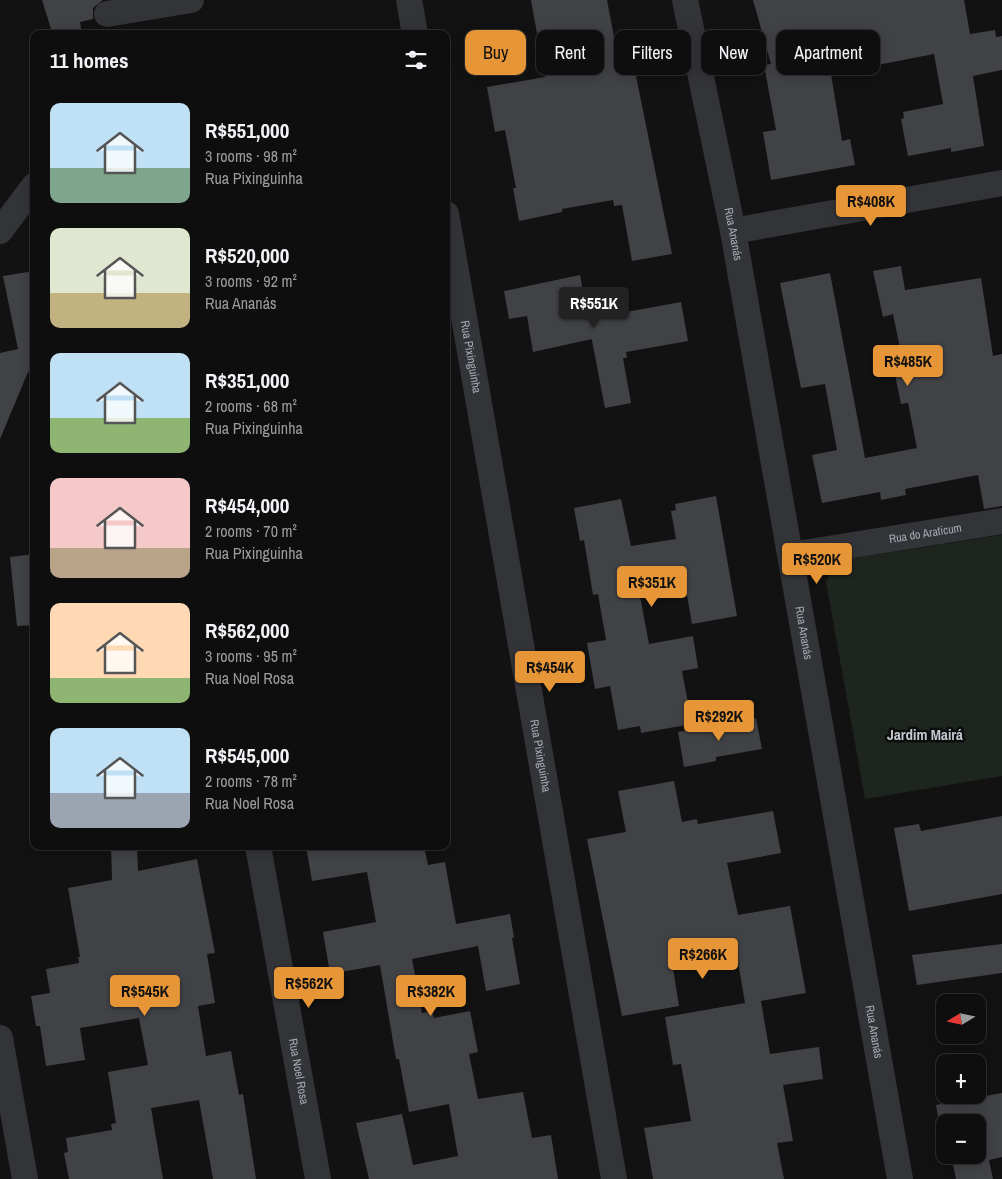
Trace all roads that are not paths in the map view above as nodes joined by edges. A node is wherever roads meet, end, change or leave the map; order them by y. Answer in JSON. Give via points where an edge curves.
{"nodes":[{"id":1,"x":191,"y":0,"type":"edge"},
{"id":2,"x":409,"y":0,"type":"edge"},
{"id":3,"x":685,"y":0,"type":"edge"},
{"id":4,"x":108,"y":16,"type":"edge"},
{"id":5,"x":414,"y":30,"type":"edge"},
{"id":6,"x":1002,"y":183,"type":"edge"},
{"id":7,"x":30,"y":191,"type":"edge"},
{"id":8,"x":0,"y":231,"type":"edge"},
{"id":9,"x":733,"y":231,"type":"junction"},
{"id":10,"x":450,"y":237,"type":"edge"},
{"id":11,"x":1002,"y":521,"type":"edge"},
{"id":12,"x":790,"y":555,"type":"junction"},
{"id":13,"x":259,"y":850,"type":"edge"},
{"id":14,"x":0,"y":1038,"type":"edge"},
{"id":15,"x":26,"y":1179,"type":"edge"},
{"id":16,"x":318,"y":1179,"type":"edge"},
{"id":17,"x":614,"y":1179,"type":"edge"},
{"id":18,"x":900,"y":1179,"type":"edge"}],
"edges":[{"from":1,"to":4,"type":"street"},
{"from":2,"to":5,"type":"street"},
{"from":3,"to":9,"type":"street","name":"Rua Ananás"},
{"from":6,"to":9,"type":"street"},
{"from":7,"to":8,"type":"street"},
{"from":9,"to":12,"type":"street","name":"Rua Ananás"},
{"from":10,"to":17,"type":"street","name":"Rua Pixinguinha"},
{"from":11,"to":12,"type":"street","name":"Rua do Araticum"},
{"from":12,"to":18,"type":"street","name":"Rua Ananás"},
{"from":13,"to":16,"type":"street","name":"Rua Noel Rosa"},
{"from":14,"to":15,"type":"street"}]}
